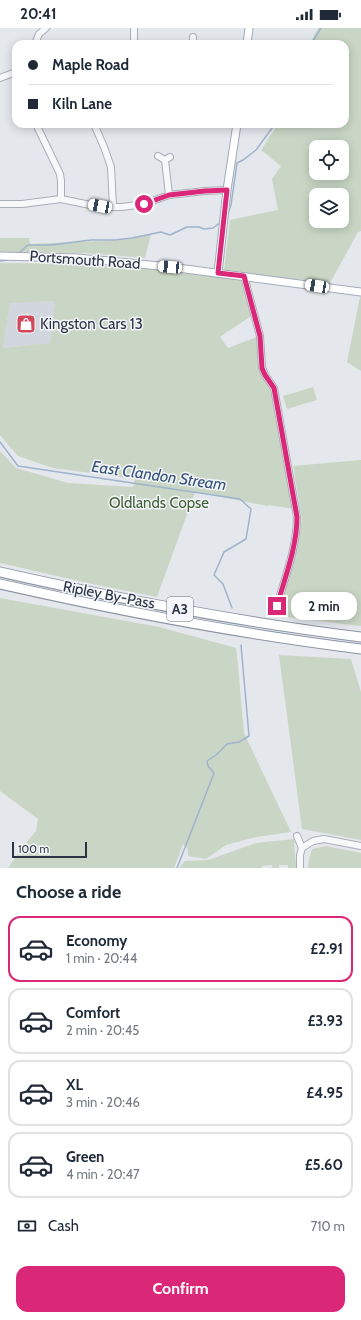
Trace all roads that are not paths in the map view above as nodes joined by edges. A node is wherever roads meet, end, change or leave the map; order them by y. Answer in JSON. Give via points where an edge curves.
{"nodes":[{"id":1,"x":46,"y":28,"type":"edge"},
{"id":2,"x":134,"y":28,"type":"edge"},
{"id":3,"x":249,"y":28,"type":"edge"},
{"id":4,"x":37,"y":40,"type":"edge"},
{"id":5,"x":134,"y":40,"type":"edge"},
{"id":6,"x":248,"y":40,"type":"edge"},
{"id":7,"x":12,"y":74,"type":"edge"},
{"id":8,"x":0,"y":78,"type":"edge"},
{"id":9,"x":38,"y":128,"type":"edge"},
{"id":10,"x":96,"y":128,"type":"edge"},
{"id":11,"x":236,"y":128,"type":"edge"},
{"id":12,"x":158,"y":156,"type":"dead end"},
{"id":13,"x":227,"y":190,"type":"junction"},
{"id":14,"x":169,"y":195,"type":"junction"},
{"id":15,"x":61,"y":199,"type":"junction"},
{"id":16,"x":0,"y":204,"type":"edge"},
{"id":17,"x":113,"y":207,"type":"junction"},
{"id":18,"x":0,"y":256,"type":"edge"},
{"id":19,"x":218,"y":273,"type":"junction"},
{"id":20,"x":244,"y":276,"type":"junction"},
{"id":21,"x":361,"y":292,"type":"edge"},
{"id":22,"x":0,"y":572,"type":"edge"},
{"id":23,"x":0,"y":584,"type":"edge"},
{"id":24,"x":277,"y":606,"type":"dead end"},
{"id":25,"x":361,"y":637,"type":"edge"},
{"id":26,"x":361,"y":648,"type":"edge"},
{"id":27,"x":297,"y":836,"type":"dead end"},
{"id":28,"x":361,"y":846,"type":"edge"},
{"id":29,"x":302,"y":848,"type":"junction"},
{"id":30,"x":300,"y":868,"type":"edge"}],
"edges":[{"from":1,"to":4,"type":"street"},
{"from":2,"to":5,"type":"street"},
{"from":3,"to":6,"type":"main road"},
{"from":7,"to":8,"type":"street"},
{"from":9,"to":15,"type":"street","via":[[60,174]]},
{"from":10,"to":17,"type":"street","via":[[111,167]]},
{"from":11,"to":13,"type":"main road"},
{"from":12,"to":14,"type":"street","via":[[168,159]]},
{"from":13,"to":14,"type":"street"},
{"from":13,"to":19,"type":"main road"},
{"from":14,"to":17,"type":"street","via":[[144,204]]},
{"from":15,"to":16,"type":"street"},
{"from":15,"to":17,"type":"street"},
{"from":18,"to":19,"type":"main road","name":"Portsmouth Road","via":[[92,260]]},
{"from":19,"to":20,"type":"main road","name":"Portsmouth Road"},
{"from":20,"to":21,"type":"main road","name":"Portsmouth Road"},
{"from":20,"to":24,"type":"street","via":[[260,336],[262,368],[274,388],[297,517],[291,555]]},
{"from":22,"to":25,"type":"highway","name":"Ripley By-Pass","number":"A3","via":[[121,598]]},
{"from":23,"to":26,"type":"highway","name":"Ripley By-Pass","number":"A3","via":[[121,610],[282,638]]},
{"from":27,"to":29,"type":"street"},
{"from":28,"to":29,"type":"street","via":[[324,839],[313,841]]},
{"from":29,"to":30,"type":"street"}]}
